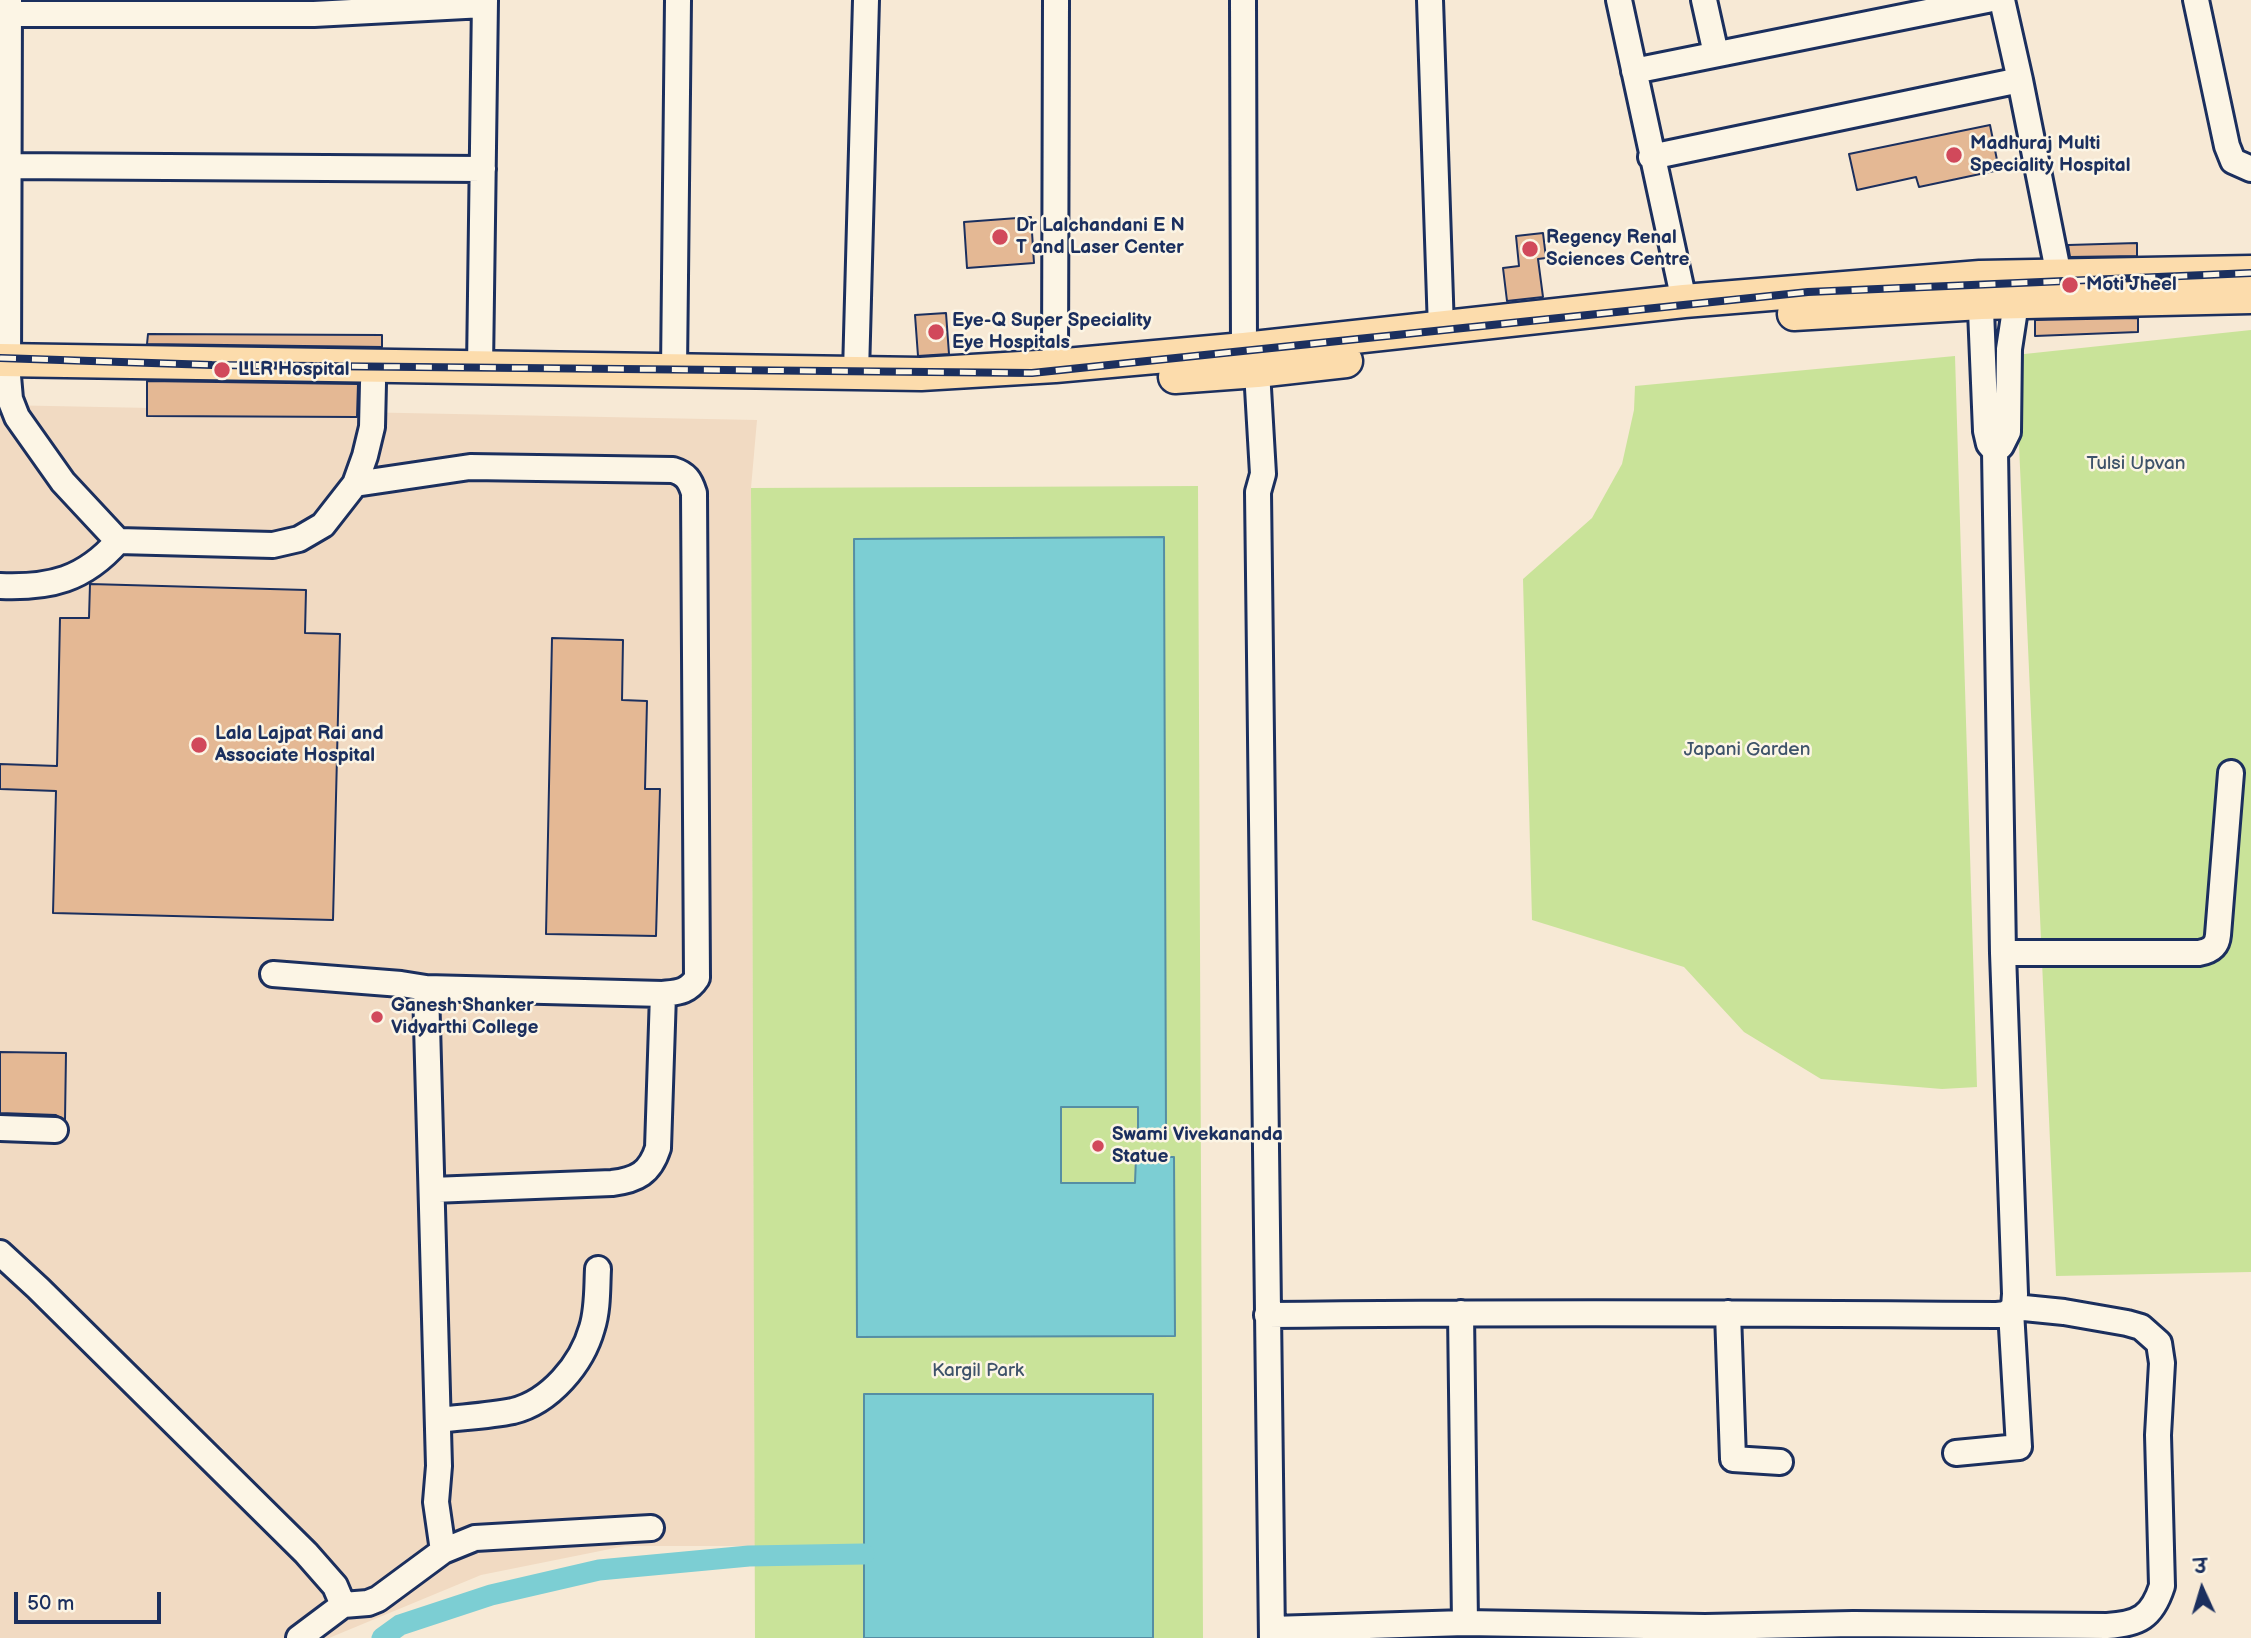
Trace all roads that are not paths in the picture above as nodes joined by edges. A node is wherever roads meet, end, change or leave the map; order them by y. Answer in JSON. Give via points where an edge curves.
{"nodes":[{"id":1,"x":678,"y":0,"type":"edge"},
{"id":2,"x":866,"y":0,"type":"edge"},
{"id":3,"x":1056,"y":0,"type":"edge"},
{"id":4,"x":1243,"y":0,"type":"edge"},
{"id":5,"x":1430,"y":0,"type":"edge"},
{"id":6,"x":1619,"y":0,"type":"edge"},
{"id":7,"x":1704,"y":0,"type":"edge"},
{"id":8,"x":1987,"y":0,"type":"edge"},
{"id":9,"x":2002,"y":0,"type":"edge"},
{"id":10,"x":2196,"y":0,"type":"edge"},
{"id":11,"x":484,"y":3,"type":"edge"},
{"id":12,"x":9,"y":7,"type":"edge"},
{"id":13,"x":4,"y":46,"type":"edge"},
{"id":14,"x":1716,"y":54,"type":"junction"},
{"id":15,"x":1634,"y":71,"type":"junction"},
{"id":16,"x":2020,"y":80,"type":"junction"},
{"id":17,"x":4,"y":101,"type":"edge"},
{"id":18,"x":1651,"y":157,"type":"junction"},
{"id":19,"x":9,"y":166,"type":"junction"},
{"id":20,"x":483,"y":169,"type":"junction"},
{"id":21,"x":2251,"y":169,"type":"edge"},
{"id":22,"x":2251,"y":272,"type":"edge"},
{"id":23,"x":2060,"y":289,"type":"junction"},
{"id":24,"x":1980,"y":290,"type":"junction"},
{"id":25,"x":2251,"y":297,"type":"edge"},
{"id":26,"x":1684,"y":301,"type":"junction"},
{"id":27,"x":2016,"y":303,"type":"junction"},
{"id":28,"x":1441,"y":329,"type":"junction"},
{"id":29,"x":1247,"y":364,"type":"junction"},
{"id":30,"x":1055,"y":366,"type":"junction"},
{"id":31,"x":4,"y":368,"type":"edge"},
{"id":32,"x":480,"y":368,"type":"junction"},
{"id":33,"x":674,"y":370,"type":"junction"},
{"id":34,"x":856,"y":373,"type":"junction"},
{"id":35,"x":597,"y":378,"type":"junction"},
{"id":36,"x":373,"y":383,"type":"junction"},
{"id":37,"x":1994,"y":451,"type":"junction"},
{"id":38,"x":355,"y":484,"type":"junction"},
{"id":39,"x":118,"y":541,"type":"junction"},
{"id":40,"x":0,"y":586,"type":"edge"},
{"id":41,"x":2231,"y":773,"type":"dead end"},
{"id":42,"x":2003,"y":953,"type":"junction"},
{"id":43,"x":273,"y":974,"type":"dead end"},
{"id":44,"x":426,"y":988,"type":"junction"},
{"id":45,"x":663,"y":994,"type":"junction"},
{"id":46,"x":0,"y":1128,"type":"edge"},
{"id":47,"x":55,"y":1130,"type":"dead end"},
{"id":48,"x":432,"y":1190,"type":"junction"},
{"id":49,"x":0,"y":1254,"type":"edge"},
{"id":50,"x":598,"y":1269,"type":"dead end"},
{"id":51,"x":2012,"y":1309,"type":"junction"},
{"id":52,"x":1728,"y":1312,"type":"junction"},
{"id":53,"x":1461,"y":1313,"type":"junction"},
{"id":54,"x":1267,"y":1315,"type":"junction"},
{"id":55,"x":438,"y":1420,"type":"junction"},
{"id":56,"x":1956,"y":1453,"type":"dead end"},
{"id":57,"x":1780,"y":1462,"type":"dead end"},
{"id":58,"x":651,"y":1528,"type":"dead end"},
{"id":59,"x":443,"y":1551,"type":"junction"},
{"id":60,"x":343,"y":1605,"type":"junction"},
{"id":61,"x":1465,"y":1623,"type":"junction"},
{"id":62,"x":1507,"y":1631,"type":"edge"},
{"id":63,"x":1272,"y":1634,"type":"edge"},
{"id":64,"x":299,"y":1638,"type":"edge"}],
"edges":[{"from":1,"to":33,"type":"street"},
{"from":2,"to":34,"type":"street"},
{"from":3,"to":30,"type":"street"},
{"from":4,"to":29,"type":"street"},
{"from":5,"to":28,"type":"street"},
{"from":6,"to":15,"type":"street"},
{"from":7,"to":14,"type":"street"},
{"from":8,"to":14,"type":"street"},
{"from":9,"to":16,"type":"street"},
{"from":10,"to":21,"type":"street","via":[[2227,146],[2233,161]]},
{"from":11,"to":12,"type":"street","via":[[314,14]]},
{"from":11,"to":20,"type":"street"},
{"from":12,"to":13,"type":"street"},
{"from":13,"to":17,"type":"street"},
{"from":14,"to":15,"type":"street"},
{"from":15,"to":18,"type":"street"},
{"from":16,"to":18,"type":"street"},
{"from":16,"to":23,"type":"street"},
{"from":17,"to":19,"type":"street"},
{"from":18,"to":26,"type":"street"},
{"from":19,"to":20,"type":"street"},
{"from":19,"to":31,"type":"street"},
{"from":20,"to":32,"type":"street"},
{"from":22,"to":23,"type":"main road"},
{"from":23,"to":24,"type":"main road"},
{"from":23,"to":25,"type":"main road"},
{"from":23,"to":27,"type":"main road"},
{"from":24,"to":26,"type":"main road"},
{"from":24,"to":27,"type":"main road"},
{"from":24,"to":29,"type":"main road"},
{"from":24,"to":37,"type":"street","via":[[1986,431]]},
{"from":26,"to":28,"type":"main road"},
{"from":27,"to":37,"type":"street","via":[[2008,432]]},
{"from":28,"to":29,"type":"main road"},
{"from":29,"to":30,"type":"main road"},
{"from":29,"to":35,"type":"main road","via":[[920,393]]},
{"from":29,"to":54,"type":"street","via":[[1263,474],[1258,492]]},
{"from":30,"to":34,"type":"main road"},
{"from":31,"to":32,"type":"main road"},
{"from":31,"to":36,"type":"main road"},
{"from":31,"to":39,"type":"street","via":[[17,417],[63,482]]},
{"from":32,"to":35,"type":"main road"},
{"from":33,"to":34,"type":"main road"},
{"from":33,"to":35,"type":"main road"},
{"from":35,"to":36,"type":"main road"},
{"from":36,"to":38,"type":"street","via":[[372,427]]},
{"from":37,"to":42,"type":"street"},
{"from":38,"to":39,"type":"street","via":[[323,524],[299,539],[273,545]]},
{"from":38,"to":45,"type":"street","via":[[482,467],[673,470],[690,481],[694,493],[698,963],[692,987]]},
{"from":39,"to":40,"type":"street","via":[[83,572],[59,582]]},
{"from":41,"to":42,"type":"street","via":[[2217,943],[2211,949],[2199,953]]},
{"from":42,"to":51,"type":"street"},
{"from":43,"to":44,"type":"street"},
{"from":44,"to":45,"type":"street"},
{"from":44,"to":48,"type":"street"},
{"from":45,"to":48,"type":"street","via":[[658,1147],[644,1173],[631,1181],[612,1183]]},
{"from":46,"to":47,"type":"street"},
{"from":48,"to":55,"type":"street"},
{"from":49,"to":60,"type":"street","via":[[306,1553],[335,1586]]},
{"from":50,"to":55,"type":"street","via":[[593,1327],[582,1353],[555,1388],[515,1410]]},
{"from":51,"to":52,"type":"street","via":[[1997,1315]]},
{"from":51,"to":56,"type":"street","via":[[2019,1447]]},
{"from":51,"to":62,"type":"street","via":[[2127,1323],[2141,1327],[2160,1343],[2162,1586],[2150,1612],[2139,1620],[2107,1626],[1853,1624]]},
{"from":52,"to":53,"type":"street"},
{"from":52,"to":57,"type":"street","via":[[1733,1459]]},
{"from":53,"to":54,"type":"street"},
{"from":53,"to":61,"type":"street"},
{"from":54,"to":63,"type":"street"},
{"from":55,"to":59,"type":"street","via":[[436,1502]]},
{"from":58,"to":59,"type":"street","via":[[491,1536]]},
{"from":59,"to":60,"type":"street","via":[[378,1598]]},
{"from":60,"to":64,"type":"street"},
{"from":61,"to":62,"type":"street"},
{"from":61,"to":63,"type":"street"}]}
